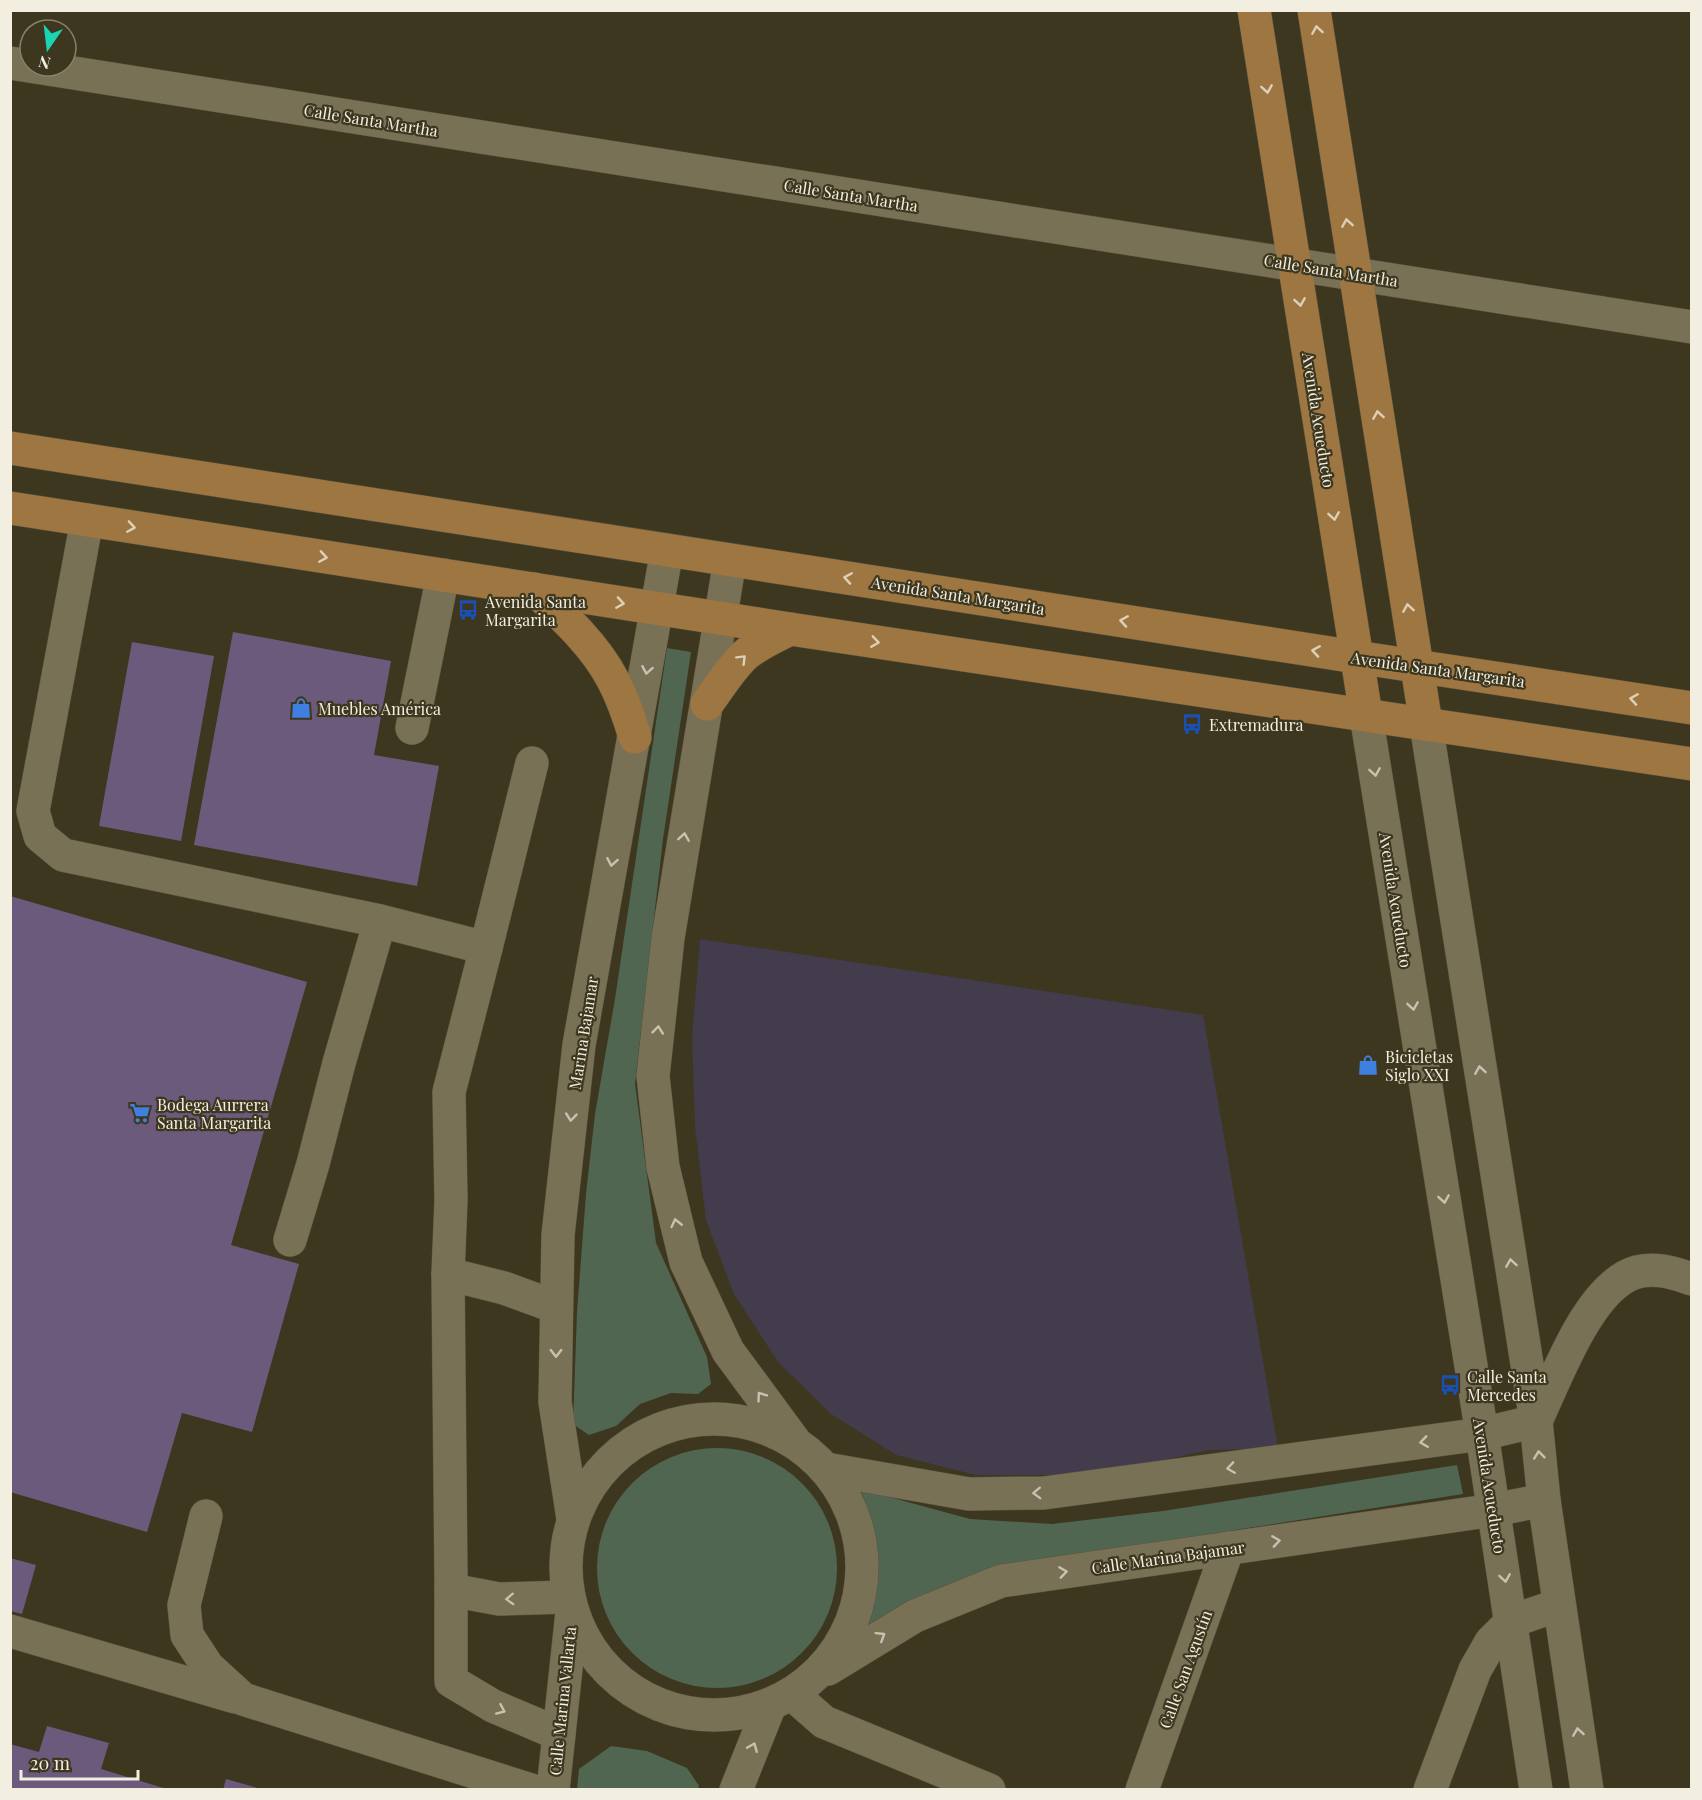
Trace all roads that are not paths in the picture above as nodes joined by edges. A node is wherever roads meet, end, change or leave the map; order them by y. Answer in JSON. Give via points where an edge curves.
{"nodes":[{"id":1,"x":1254,"y":10,"type":"edge"},
{"id":2,"x":1314,"y":10,"type":"edge"},
{"id":3,"x":10,"y":63,"type":"edge"},
{"id":4,"x":1294,"y":265,"type":"junction"},
{"id":5,"x":1356,"y":274,"type":"junction"},
{"id":6,"x":1692,"y":327,"type":"edge"},
{"id":7,"x":10,"y":448,"type":"edge"},
{"id":8,"x":10,"y":508,"type":"edge"},
{"id":9,"x":87,"y":520,"type":"junction"},
{"id":10,"x":667,"y":550,"type":"junction"},
{"id":11,"x":730,"y":560,"type":"junction"},
{"id":12,"x":443,"y":575,"type":"junction"},
{"id":13,"x":534,"y":589,"type":"junction"},
{"id":14,"x":657,"y":608,"type":"junction"},
{"id":15,"x":721,"y":618,"type":"junction"},
{"id":16,"x":790,"y":629,"type":"junction"},
{"id":17,"x":1356,"y":657,"type":"junction"},
{"id":18,"x":1417,"y":666,"type":"junction"},
{"id":19,"x":707,"y":704,"type":"junction"},
{"id":20,"x":1692,"y":708,"type":"edge"},
{"id":21,"x":1366,"y":715,"type":"junction"},
{"id":22,"x":1426,"y":724,"type":"junction"},
{"id":23,"x":412,"y":728,"type":"dead end"},
{"id":24,"x":635,"y":737,"type":"junction"},
{"id":25,"x":532,"y":764,"type":"dead end"},
{"id":26,"x":1692,"y":764,"type":"edge"},
{"id":27,"x":380,"y":921,"type":"junction"},
{"id":28,"x":486,"y":948,"type":"junction"},
{"id":29,"x":290,"y":1240,"type":"dead end"},
{"id":30,"x":558,"y":1269,"type":"junction"},
{"id":31,"x":448,"y":1274,"type":"junction"},
{"id":32,"x":1678,"y":1274,"type":"edge"},
{"id":33,"x":556,"y":1307,"type":"junction"},
{"id":34,"x":1536,"y":1421,"type":"junction"},
{"id":35,"x":1482,"y":1434,"type":"junction"},
{"id":36,"x":796,"y":1443,"type":"junction"},
{"id":37,"x":826,"y":1469,"type":"junction"},
{"id":38,"x":1544,"y":1500,"type":"junction"},
{"id":39,"x":1494,"y":1510,"type":"junction"},
{"id":40,"x":206,"y":1516,"type":"dead end"},
{"id":41,"x":573,"y":1519,"type":"junction"},
{"id":42,"x":1228,"y":1548,"type":"junction"},
{"id":43,"x":451,"y":1590,"type":"junction"},
{"id":44,"x":570,"y":1604,"type":"junction"},
{"id":45,"x":1559,"y":1605,"type":"junction"},
{"id":46,"x":1512,"y":1621,"type":"junction"},
{"id":47,"x":10,"y":1631,"type":"edge"},
{"id":48,"x":792,"y":1692,"type":"junction"},
{"id":49,"x":243,"y":1700,"type":"junction"},
{"id":50,"x":559,"y":1734,"type":"junction"},
{"id":51,"x":531,"y":1790,"type":"edge"},
{"id":52,"x":553,"y":1790,"type":"edge"},
{"id":53,"x":736,"y":1790,"type":"edge"},
{"id":54,"x":989,"y":1790,"type":"edge"},
{"id":55,"x":1142,"y":1790,"type":"edge"},
{"id":56,"x":1430,"y":1790,"type":"edge"},
{"id":57,"x":1536,"y":1790,"type":"edge"},
{"id":58,"x":1587,"y":1790,"type":"edge"}],
"edges":[{"from":1,"to":4,"type":"main road","name":"Avenida Acueducto","one_way":true},
{"from":5,"to":2,"type":"main road","one_way":true},
{"from":3,"to":4,"type":"street","name":"Calle Santa Martha"},
{"from":4,"to":5,"type":"street","name":"Calle Santa Martha"},
{"from":4,"to":17,"type":"main road","name":"Avenida Acueducto","one_way":true},
{"from":5,"to":6,"type":"street","name":"Calle Santa Martha"},
{"from":18,"to":5,"type":"main road","one_way":true},
{"from":7,"to":10,"type":"main road","name":"Avenida Santa Margarita"},
{"from":8,"to":9,"type":"main road"},
{"from":9,"to":12,"type":"main road","one_way":true},
{"from":9,"to":27,"type":"street","via":[[33,811],[40,836],[63,855]]},
{"from":10,"to":11,"type":"main road","name":"Avenida Santa Margarita"},
{"from":10,"to":14,"type":"street","name":"Marina Bajamar"},
{"from":11,"to":15,"type":"street"},
{"from":17,"to":11,"type":"main road","name":"Avenida Santa Margarita","one_way":true},
{"from":12,"to":13,"type":"main road"},
{"from":12,"to":23,"type":"street"},
{"from":13,"to":14,"type":"main road","one_way":true},
{"from":13,"to":24,"type":"main road","via":[[565,618],[606,669],[626,706]]},
{"from":14,"to":15,"type":"main road"},
{"from":14,"to":24,"type":"street","name":"Marina Bajamar","one_way":true},
{"from":15,"to":16,"type":"main road"},
{"from":15,"to":19,"type":"street"},
{"from":19,"to":16,"type":"main road","one_way":true,"via":[[745,656]]},
{"from":16,"to":21,"type":"main road","one_way":true},
{"from":17,"to":18,"type":"main road","name":"Avenida Santa Margarita"},
{"from":17,"to":21,"type":"main road","name":"Avenida Acueducto"},
{"from":20,"to":18,"type":"main road","name":"Avenida Santa Margarita","one_way":true},
{"from":18,"to":22,"type":"main road"},
{"from":36,"to":19,"type":"street","one_way":true,"via":[[728,1351],[686,1262],[663,1167],[653,1076],[668,938]]},
{"from":21,"to":22,"type":"main road"},
{"from":21,"to":35,"type":"street","name":"Avenida Acueducto","one_way":true},
{"from":22,"to":26,"type":"main road"},
{"from":34,"to":22,"type":"street","one_way":true},
{"from":24,"to":30,"type":"street","name":"Marina Bajamar","one_way":true,"via":[[579,1045],[558,1235]]},
{"from":25,"to":28,"type":"street"},
{"from":27,"to":28,"type":"street"},
{"from":27,"to":29,"type":"street"},
{"from":28,"to":31,"type":"street","via":[[449,1092]]},
{"from":30,"to":31,"type":"street","via":[[523,1275]]},
{"from":30,"to":33,"type":"street","name":"Marina Bajamar"},
{"from":31,"to":33,"type":"street"},
{"from":31,"to":43,"type":"street"},
{"from":32,"to":34,"type":"street","via":[[1637,1272],[1611,1286],[1581,1326]]},
{"from":33,"to":41,"type":"street","name":"Marina Bajamar","one_way":true,"via":[[555,1402]]},
{"from":34,"to":35,"type":"street"},
{"from":38,"to":34,"type":"street","one_way":true},
{"from":35,"to":37,"type":"street","one_way":true,"via":[[1044,1493],[969,1494]]},
{"from":35,"to":39,"type":"street","name":"Avenida Acueducto"},
{"from":36,"to":37,"type":"street"},
{"from":36,"to":41,"type":"street","via":[[746,1422],[692,1420],[641,1437],[599,1472]]},
{"from":37,"to":48,"type":"street","via":[[851,1509],[863,1553],[860,1599],[843,1643]]},
{"from":38,"to":39,"type":"street","name":"Calle Marina Bajamar"},
{"from":38,"to":45,"type":"street"},
{"from":42,"to":39,"type":"street","name":"Calle Marina Bajamar","one_way":true},
{"from":39,"to":46,"type":"street","name":"Avenida Acueducto","one_way":true},
{"from":40,"to":49,"type":"street","via":[[184,1605],[187,1635],[208,1667]]},
{"from":41,"to":44,"type":"street","via":[[563,1574]]},
{"from":48,"to":42,"type":"street","name":"Calle Marina Bajamar","one_way":true,"via":[[915,1616],[1001,1581]]},
{"from":42,"to":55,"type":"street","name":"Calle San Agustín"},
{"from":44,"to":43,"type":"street","one_way":true,"via":[[499,1599]]},
{"from":43,"to":50,"type":"street","one_way":true,"via":[[451,1681],[494,1706]]},
{"from":44,"to":48,"type":"street","name":"Calle Marina Bajamar","via":[[594,1655],[629,1689],[674,1710],[723,1715]]},
{"from":44,"to":50,"type":"street","name":"Calle Marina Vallarta"},
{"from":45,"to":46,"type":"street"},
{"from":58,"to":45,"type":"street","one_way":true},
{"from":46,"to":56,"type":"street","via":[[1491,1642],[1476,1670]]},
{"from":46,"to":57,"type":"street","name":"Avenida Acueducto"},
{"from":47,"to":49,"type":"street"},
{"from":53,"to":48,"type":"street","one_way":true},
{"from":48,"to":54,"type":"street","via":[[824,1722]]},
{"from":49,"to":51,"type":"street"},
{"from":50,"to":52,"type":"street","name":"Calle Marina Vallarta"}]}
